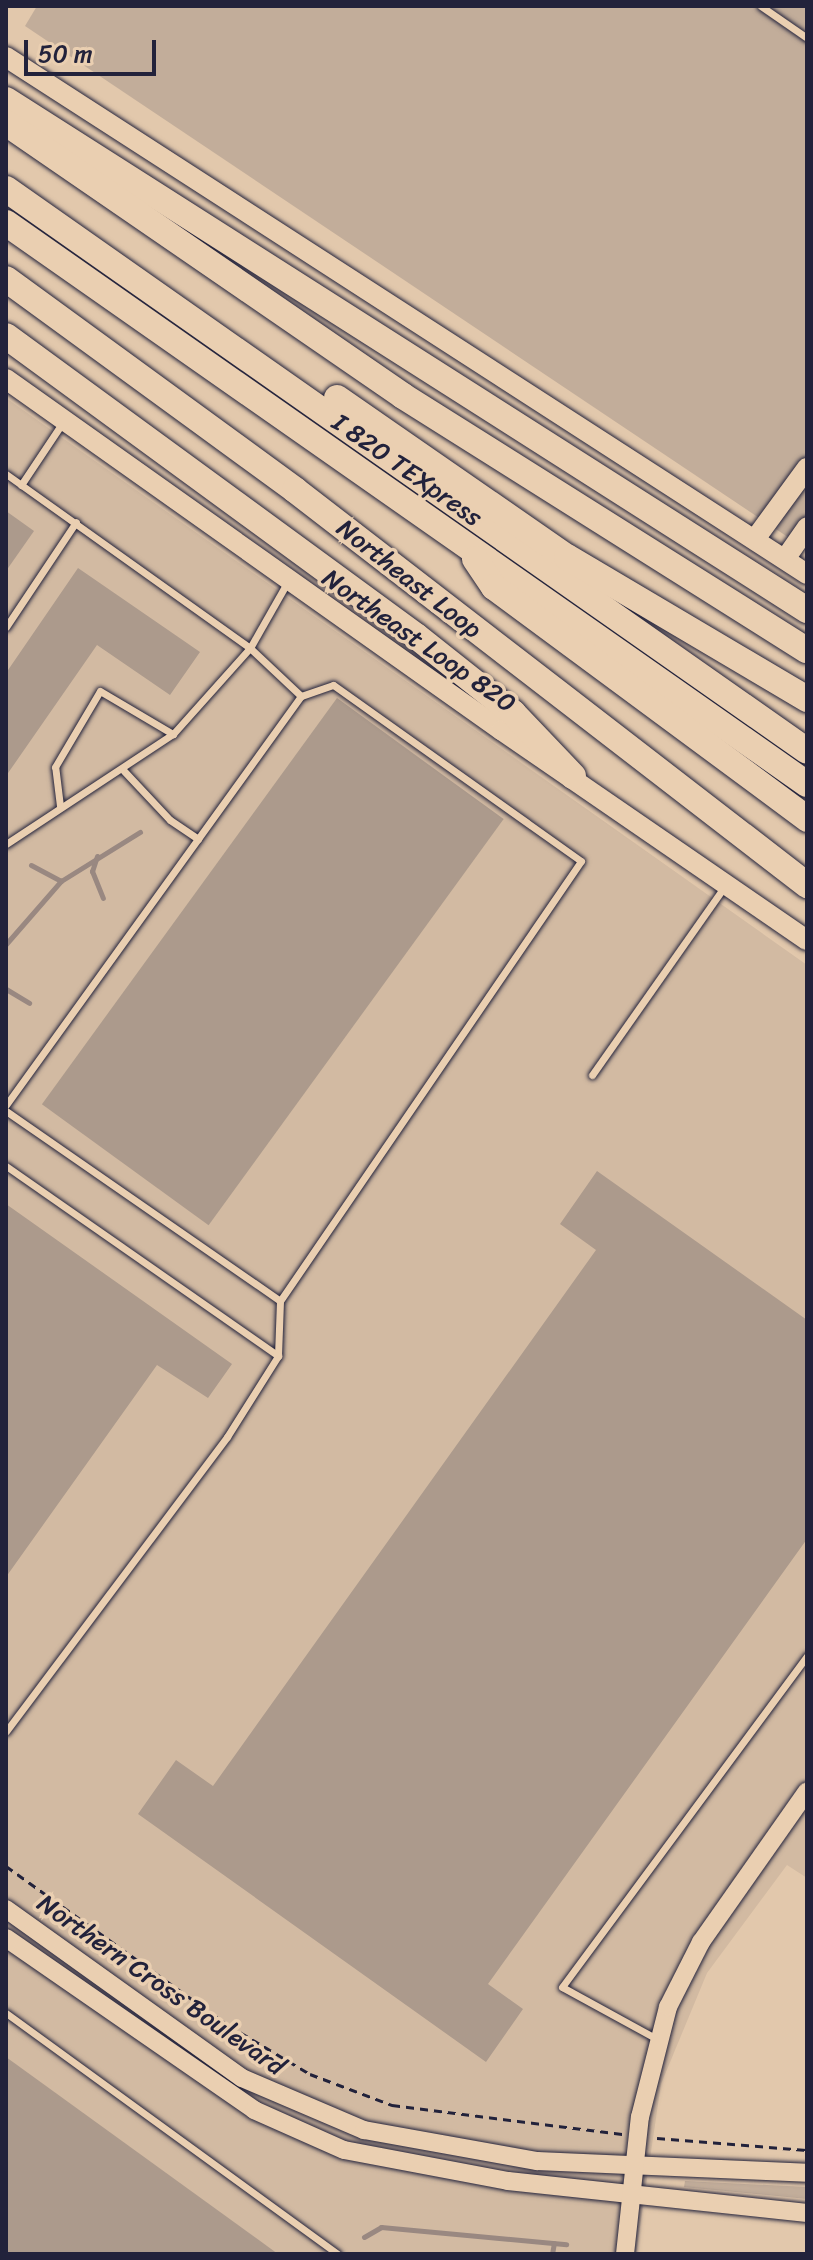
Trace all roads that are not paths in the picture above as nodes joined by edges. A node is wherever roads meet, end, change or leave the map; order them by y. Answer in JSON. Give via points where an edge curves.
{"nodes":[{"id":1,"x":761,"y":6,"type":"edge"},
{"id":2,"x":807,"y":38,"type":"edge"},
{"id":3,"x":6,"y":57,"type":"edge"},
{"id":4,"x":6,"y":100,"type":"edge"},
{"id":5,"x":6,"y":123,"type":"edge"},
{"id":6,"x":6,"y":189,"type":"edge"},
{"id":7,"x":6,"y":223,"type":"edge"},
{"id":8,"x":6,"y":279,"type":"edge"},
{"id":9,"x":143,"y":284,"type":"junction"},
{"id":10,"x":6,"y":336,"type":"edge"},
{"id":11,"x":6,"y":379,"type":"edge"},
{"id":12,"x":64,"y":420,"type":"junction"},
{"id":13,"x":807,"y":468,"type":"edge"},
{"id":14,"x":6,"y":474,"type":"edge"},
{"id":15,"x":21,"y":485,"type":"junction"},
{"id":16,"x":76,"y":522,"type":"junction"},
{"id":17,"x":807,"y":527,"type":"edge"},
{"id":18,"x":755,"y":539,"type":"junction"},
{"id":19,"x":467,"y":546,"type":"junction"},
{"id":20,"x":785,"y":559,"type":"junction"},
{"id":21,"x":807,"y":574,"type":"edge"},
{"id":22,"x":288,"y":581,"type":"junction"},
{"id":23,"x":807,"y":610,"type":"edge"},
{"id":24,"x":6,"y":627,"type":"edge"},
{"id":25,"x":250,"y":648,"type":"junction"},
{"id":26,"x":807,"y":650,"type":"edge"},
{"id":27,"x":301,"y":696,"type":"junction"},
{"id":28,"x":807,"y":699,"type":"edge"},
{"id":29,"x":173,"y":734,"type":"junction"},
{"id":30,"x":807,"y":751,"type":"edge"},
{"id":31,"x":124,"y":771,"type":"junction"},
{"id":32,"x":573,"y":776,"type":"junction"},
{"id":33,"x":807,"y":784,"type":"edge"},
{"id":34,"x":60,"y":806,"type":"junction"},
{"id":35,"x":807,"y":819,"type":"edge"},
{"id":36,"x":198,"y":839,"type":"junction"},
{"id":37,"x":6,"y":844,"type":"edge"},
{"id":38,"x":726,"y":884,"type":"junction"},
{"id":39,"x":807,"y":885,"type":"edge"},
{"id":40,"x":807,"y":940,"type":"edge"},
{"id":41,"x":592,"y":1075,"type":"dead end"},
{"id":42,"x":6,"y":1108,"type":"edge"},
{"id":43,"x":6,"y":1166,"type":"edge"},
{"id":44,"x":280,"y":1301,"type":"junction"},
{"id":45,"x":278,"y":1356,"type":"junction"},
{"id":46,"x":807,"y":1656,"type":"edge"},
{"id":47,"x":6,"y":1731,"type":"edge"},
{"id":48,"x":807,"y":1791,"type":"edge"},
{"id":49,"x":6,"y":1909,"type":"edge"},
{"id":50,"x":6,"y":1938,"type":"edge"},
{"id":51,"x":6,"y":2013,"type":"edge"},
{"id":52,"x":657,"y":2039,"type":"junction"},
{"id":53,"x":636,"y":2168,"type":"junction"},
{"id":54,"x":807,"y":2173,"type":"edge"},
{"id":55,"x":633,"y":2193,"type":"junction"},
{"id":56,"x":807,"y":2213,"type":"edge"},
{"id":57,"x":338,"y":2254,"type":"edge"},
{"id":58,"x":625,"y":2254,"type":"edge"}],
"edges":[{"from":1,"to":2,"type":"lane"},
{"from":3,"to":18,"type":"main road"},
{"from":4,"to":23,"type":"highway"},
{"from":5,"to":26,"type":"highway","via":[[403,396]]},
{"from":6,"to":9,"type":"highway","name":"I 820 TEXpress"},
{"from":7,"to":19,"type":"highway","name":"I 820 TEXpress"},
{"from":8,"to":39,"type":"highway","name":"Northeast Loop","via":[[223,436]]},
{"from":9,"to":28,"type":"highway","via":[[179,290],[567,557]]},
{"from":9,"to":30,"type":"highway","name":"I 820 TEXpress"},
{"from":10,"to":32,"type":"highway","via":[[416,636],[513,713]]},
{"from":11,"to":12,"type":"main road","name":"Northeast Loop 820"},
{"from":12,"to":15,"type":"lane"},
{"from":12,"to":22,"type":"main road","name":"Northeast Loop 820"},
{"from":13,"to":18,"type":"main road"},
{"from":14,"to":15,"type":"lane"},
{"from":15,"to":16,"type":"lane"},
{"from":16,"to":24,"type":"lane"},
{"from":16,"to":25,"type":"lane"},
{"from":17,"to":20,"type":"main road"},
{"from":18,"to":20,"type":"main road"},
{"from":19,"to":33,"type":"highway","name":"I 820 TEXpress"},
{"from":19,"to":35,"type":"highway","via":[[494,587]]},
{"from":20,"to":21,"type":"main road"},
{"from":22,"to":25,"type":"lane"},
{"from":22,"to":32,"type":"main road","name":"Northeast Loop 820"},
{"from":25,"to":27,"type":"lane"},
{"from":25,"to":29,"type":"lane"},
{"from":27,"to":36,"type":"lane"},
{"from":27,"to":44,"type":"lane","via":[[333,685],[581,861]]},
{"from":29,"to":31,"type":"lane"},
{"from":29,"to":34,"type":"lane","via":[[100,691],[55,767]]},
{"from":31,"to":34,"type":"lane"},
{"from":31,"to":36,"type":"lane","via":[[170,820]]},
{"from":32,"to":38,"type":"main road","name":"Northeast Loop 820"},
{"from":34,"to":37,"type":"lane"},
{"from":36,"to":42,"type":"lane"},
{"from":38,"to":40,"type":"main road","name":"Northeast Loop 820"},
{"from":38,"to":41,"type":"lane"},
{"from":42,"to":44,"type":"lane"},
{"from":43,"to":45,"type":"lane"},
{"from":44,"to":45,"type":"lane"},
{"from":45,"to":47,"type":"lane","via":[[227,1437]]},
{"from":46,"to":52,"type":"lane","via":[[562,1987]]},
{"from":48,"to":52,"type":"street","via":[[701,1942]]},
{"from":49,"to":53,"type":"street","name":"Northern Cross Boulevard","via":[[242,2078],[280,2098],[364,2130],[426,2144],[537,2161]]},
{"from":50,"to":55,"type":"street","name":"Northern Cross Boulevard","via":[[254,2110],[344,2150],[508,2181]]},
{"from":51,"to":57,"type":"lane"},
{"from":52,"to":53,"type":"street"},
{"from":53,"to":54,"type":"street","name":"Northern Cross Boulevard"},
{"from":53,"to":55,"type":"street"},
{"from":55,"to":56,"type":"street","name":"Northern Cross Boulevard"},
{"from":55,"to":58,"type":"street"}]}
